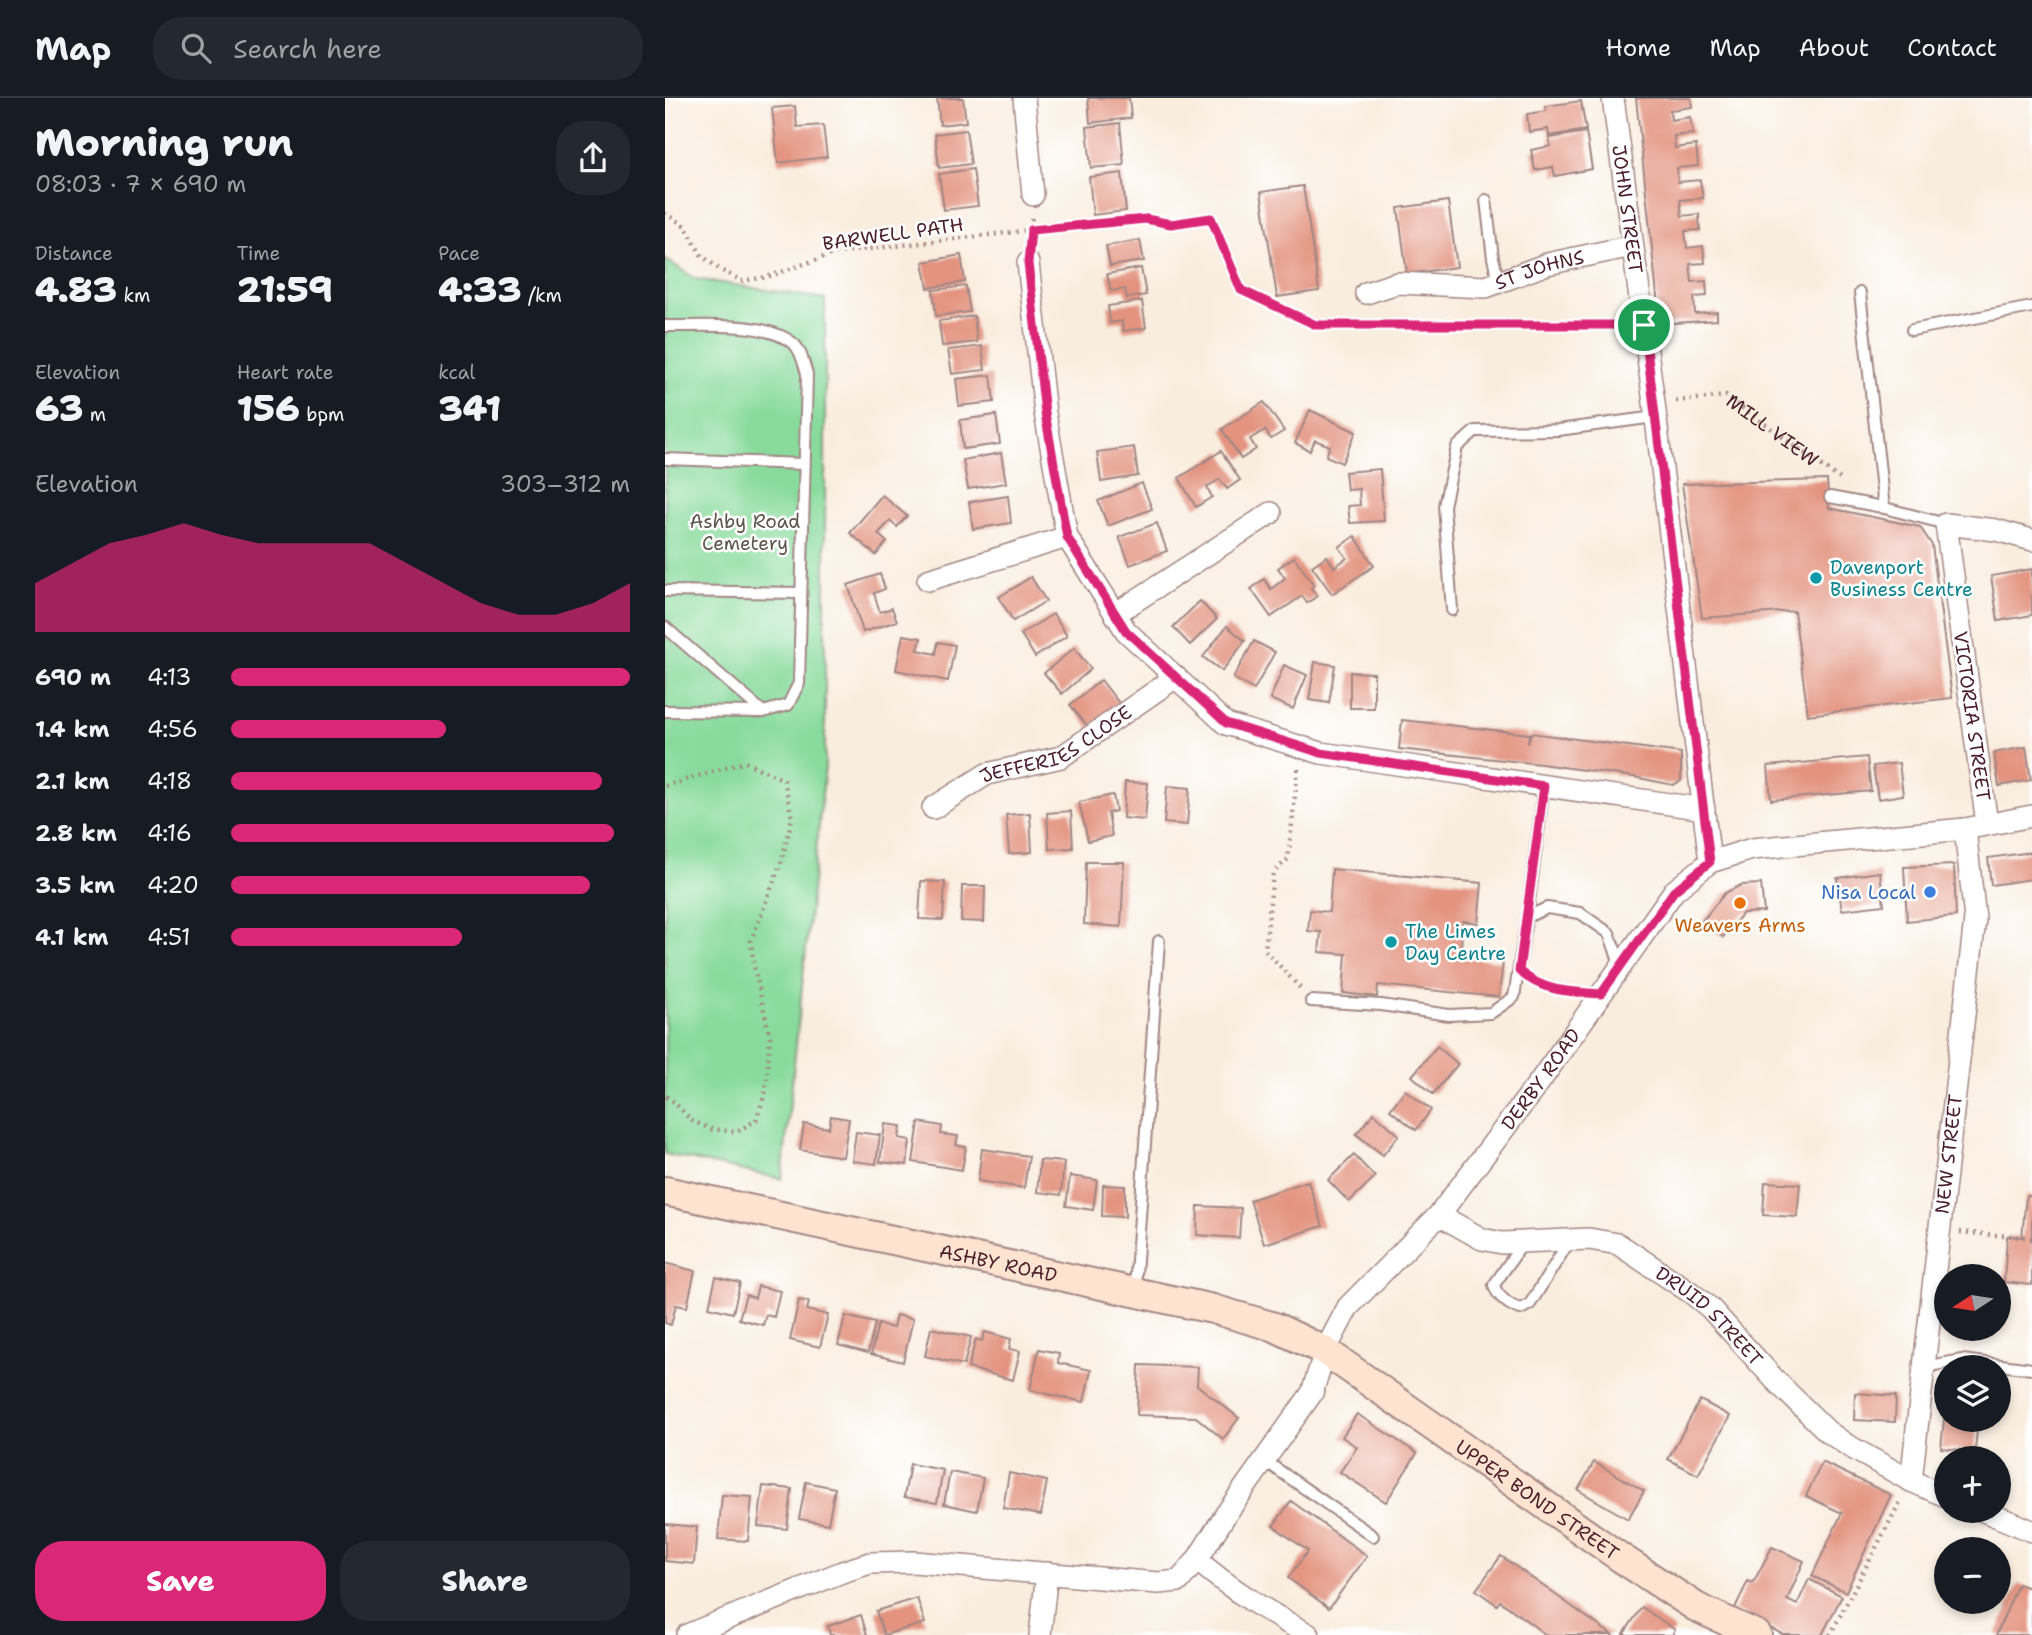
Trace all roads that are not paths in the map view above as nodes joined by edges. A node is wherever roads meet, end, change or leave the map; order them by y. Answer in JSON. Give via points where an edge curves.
{"nodes":[{"id":1,"x":1024,"y":98,"type":"edge"},
{"id":2,"x":1613,"y":98,"type":"edge"},
{"id":3,"x":1033,"y":195,"type":"road end"},
{"id":4,"x":1486,"y":200,"type":"dead end"},
{"id":5,"x":1632,"y":246,"type":"junction"},
{"id":6,"x":1028,"y":263,"type":"road end"},
{"id":7,"x":1499,"y":282,"type":"junction"},
{"id":8,"x":1366,"y":293,"type":"dead end"},
{"id":9,"x":1860,"y":293,"type":"dead end"},
{"id":10,"x":2032,"y":307,"type":"edge"},
{"id":11,"x":665,"y":327,"type":"edge"},
{"id":12,"x":1912,"y":330,"type":"dead end"},
{"id":13,"x":1655,"y":410,"type":"junction"},
{"id":14,"x":665,"y":459,"type":"edge"},
{"id":15,"x":804,"y":464,"type":"junction"},
{"id":16,"x":1830,"y":497,"type":"dead end"},
{"id":17,"x":1884,"y":508,"type":"junction"},
{"id":18,"x":1271,"y":513,"type":"dead end"},
{"id":19,"x":1946,"y":524,"type":"junction"},
{"id":20,"x":1067,"y":537,"type":"junction"},
{"id":21,"x":2032,"y":540,"type":"edge"},
{"id":22,"x":928,"y":580,"type":"dead end"},
{"id":23,"x":665,"y":591,"type":"edge"},
{"id":24,"x":801,"y":593,"type":"junction"},
{"id":25,"x":1452,"y":610,"type":"dead end"},
{"id":26,"x":1115,"y":614,"type":"junction"},
{"id":27,"x":665,"y":627,"type":"edge"},
{"id":28,"x":1176,"y":677,"type":"junction"},
{"id":29,"x":665,"y":711,"type":"edge"},
{"id":30,"x":763,"y":712,"type":"junction"},
{"id":31,"x":1544,"y":786,"type":"junction"},
{"id":32,"x":933,"y":808,"type":"dead end"},
{"id":33,"x":1704,"y":809,"type":"junction"},
{"id":34,"x":2032,"y":816,"type":"edge"},
{"id":35,"x":1987,"y":824,"type":"junction"},
{"id":36,"x":1965,"y":829,"type":"junction"},
{"id":37,"x":1710,"y":862,"type":"junction"},
{"id":38,"x":1527,"y":917,"type":"junction"},
{"id":39,"x":1159,"y":941,"type":"dead end"},
{"id":40,"x":1621,"y":965,"type":"junction"},
{"id":41,"x":1311,"y":1001,"type":"road end"},
{"id":42,"x":665,"y":1191,"type":"edge"},
{"id":43,"x":1439,"y":1215,"type":"junction"},
{"id":44,"x":1570,"y":1240,"type":"junction"},
{"id":45,"x":1524,"y":1242,"type":"junction"},
{"id":46,"x":1135,"y":1292,"type":"junction"},
{"id":47,"x":1325,"y":1351,"type":"junction"},
{"id":48,"x":1924,"y":1367,"type":"junction"},
{"id":49,"x":2032,"y":1368,"type":"edge"},
{"id":50,"x":1264,"y":1460,"type":"junction"},
{"id":51,"x":1911,"y":1481,"type":"junction"},
{"id":52,"x":1934,"y":1491,"type":"edge"},
{"id":53,"x":2011,"y":1522,"type":"edge"},
{"id":54,"x":2032,"y":1531,"type":"edge"},
{"id":55,"x":1374,"y":1536,"type":"dead end"},
{"id":56,"x":1197,"y":1560,"type":"junction"},
{"id":57,"x":1047,"y":1573,"type":"junction"},
{"id":58,"x":687,"y":1635,"type":"edge"},
{"id":59,"x":1040,"y":1635,"type":"edge"},
{"id":60,"x":1309,"y":1635,"type":"edge"},
{"id":61,"x":1757,"y":1635,"type":"edge"}],
"edges":[{"from":1,"to":3,"type":"street"},
{"from":2,"to":5,"type":"street","name":"JOHN STREET"},
{"from":4,"to":7,"type":"lane"},
{"from":5,"to":7,"type":"street","name":"ST JOHNS","via":[[1547,264]]},
{"from":5,"to":13,"type":"street","name":"JOHN STREET"},
{"from":6,"to":20,"type":"street","via":[[1045,413]]},
{"from":7,"to":8,"type":"street","name":"ST JOHNS","via":[[1486,287],[1397,283]]},
{"from":9,"to":17,"type":"lane"},
{"from":10,"to":12,"type":"lane"},
{"from":11,"to":15,"type":"lane","via":[[753,328],[774,332],[797,345],[807,374]]},
{"from":13,"to":25,"type":"lane","via":[[1559,430],[1475,431],[1457,447],[1444,506]]},
{"from":13,"to":33,"type":"street","name":"JOHN STREET"},
{"from":14,"to":15,"type":"lane"},
{"from":15,"to":24,"type":"lane"},
{"from":16,"to":17,"type":"lane"},
{"from":17,"to":19,"type":"lane"},
{"from":18,"to":26,"type":"street"},
{"from":19,"to":21,"type":"street"},
{"from":19,"to":35,"type":"street","name":"VICTORIA STREET"},
{"from":20,"to":22,"type":"street"},
{"from":20,"to":26,"type":"street"},
{"from":23,"to":24,"type":"lane"},
{"from":24,"to":30,"type":"lane","via":[[799,683],[788,705]]},
{"from":26,"to":28,"type":"street","via":[[1126,631]]},
{"from":27,"to":30,"type":"lane"},
{"from":28,"to":31,"type":"street","via":[[1226,723],[1300,747]]},
{"from":28,"to":32,"type":"street","name":"JEFFERIES CLOSE","via":[[1061,757],[987,774]]},
{"from":29,"to":30,"type":"lane"},
{"from":31,"to":33,"type":"street"},
{"from":31,"to":38,"type":"lane"},
{"from":33,"to":37,"type":"street","name":"JOHN STREET"},
{"from":34,"to":35,"type":"street","name":"DERBY ROAD"},
{"from":35,"to":36,"type":"street","name":"DERBY ROAD"},
{"from":36,"to":37,"type":"street","name":"DERBY ROAD","via":[[1752,849]]},
{"from":36,"to":48,"type":"street","name":"NEW STREET","via":[[1975,919]]},
{"from":37,"to":40,"type":"street","name":"DERBY ROAD","via":[[1674,891]]},
{"from":38,"to":40,"type":"lane","via":[[1547,908],[1580,913],[1609,933]]},
{"from":38,"to":41,"type":"lane","via":[[1514,997],[1491,1013],[1449,1015]]},
{"from":39,"to":46,"type":"lane"},
{"from":40,"to":43,"type":"street","name":"DERBY ROAD"},
{"from":42,"to":46,"type":"main road","name":"ASHBY ROAD"},
{"from":43,"to":45,"type":"street","name":"DRUID STREET","via":[[1482,1239]]},
{"from":43,"to":47,"type":"street","name":"DERBY ROAD","via":[[1348,1307]]},
{"from":44,"to":45,"type":"street","name":"DRUID STREET"},
{"from":44,"to":45,"type":"lane","via":[[1529,1304],[1521,1309],[1496,1293],[1494,1285]]},
{"from":44,"to":51,"type":"street","name":"DRUID STREET","via":[[1618,1244],[1690,1292],[1827,1431]]},
{"from":46,"to":47,"type":"main road","name":"ASHBY ROAD","via":[[1275,1327]]},
{"from":47,"to":50,"type":"street","name":"DERBY ROAD","via":[[1312,1393]]},
{"from":47,"to":61,"type":"main road","name":"UPPER BOND STREET","via":[[1621,1558],[1696,1607]]},
{"from":48,"to":49,"type":"lane","via":[[1962,1360]]},
{"from":48,"to":51,"type":"street","name":"NEW STREET"},
{"from":50,"to":55,"type":"lane"},
{"from":50,"to":56,"type":"street","name":"DERBY ROAD"},
{"from":51,"to":52,"type":"street","name":"DRUID STREET"},
{"from":53,"to":54,"type":"street"},
{"from":56,"to":57,"type":"street","name":"DERBY ROAD","via":[[1187,1575],[1170,1583]]},
{"from":56,"to":60,"type":"street","via":[[1241,1594]]},
{"from":57,"to":58,"type":"street","name":"DERBY ROAD","via":[[870,1563]]},
{"from":57,"to":59,"type":"street"}]}
